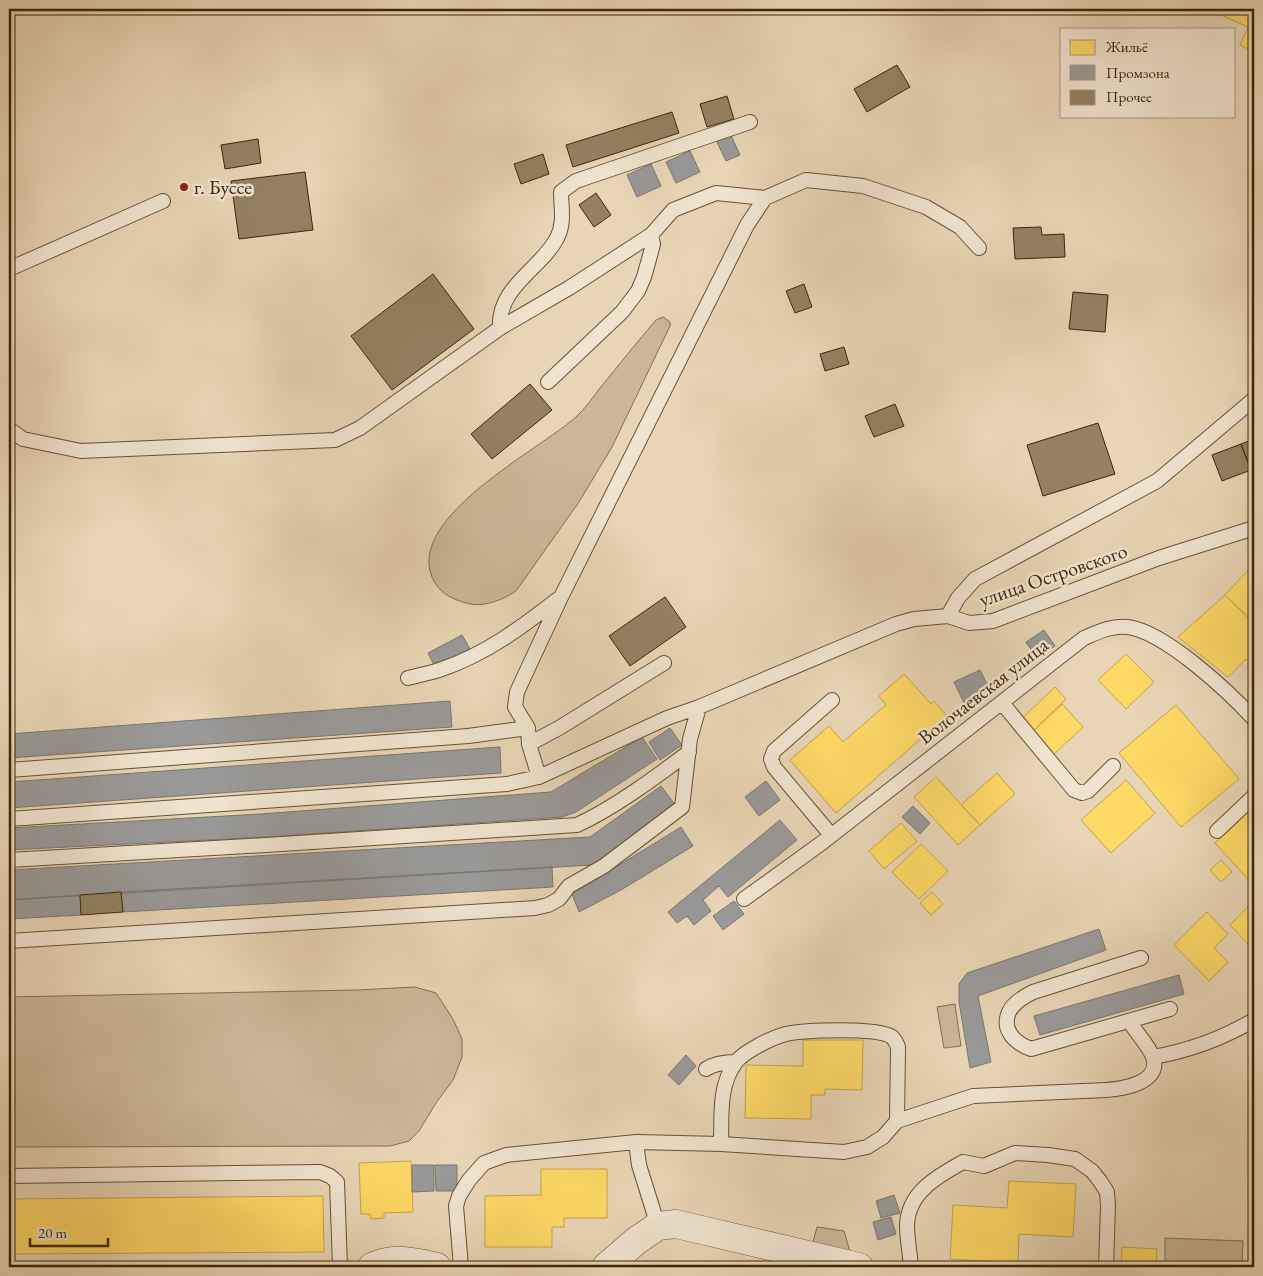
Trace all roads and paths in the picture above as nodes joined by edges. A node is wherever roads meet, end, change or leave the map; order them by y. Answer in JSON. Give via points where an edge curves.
{"nodes":[{"id":1,"x":750,"y":122,"type":"dead end"},
{"id":2,"x":765,"y":198,"type":"junction"},
{"id":3,"x":162,"y":201,"type":"dead end"},
{"id":4,"x":651,"y":235,"type":"junction"},
{"id":5,"x":979,"y":248,"type":"dead end"},
{"id":6,"x":9,"y":269,"type":"edge"},
{"id":7,"x":500,"y":328,"type":"junction"},
{"id":8,"x":548,"y":382,"type":"dead end"},
{"id":9,"x":1254,"y":399,"type":"edge"},
{"id":10,"x":9,"y":429,"type":"edge"},
{"id":11,"x":1254,"y":528,"type":"edge"},
{"id":12,"x":561,"y":597,"type":"junction"},
{"id":13,"x":948,"y":616,"type":"junction"},
{"id":14,"x":664,"y":663,"type":"dead end"},
{"id":15,"x":408,"y":678,"type":"dead end"},
{"id":16,"x":832,"y":700,"type":"dead end"},
{"id":17,"x":1002,"y":703,"type":"junction"},
{"id":18,"x":699,"y":707,"type":"junction"},
{"id":19,"x":1254,"y":718,"type":"edge"},
{"id":20,"x":528,"y":728,"type":"junction"},
{"id":21,"x":529,"y":744,"type":"junction"},
{"id":22,"x":689,"y":752,"type":"junction"},
{"id":23,"x":1113,"y":766,"type":"dead end"},
{"id":24,"x":9,"y":770,"type":"edge"},
{"id":25,"x":539,"y":777,"type":"junction"},
{"id":26,"x":1254,"y":796,"type":"edge"},
{"id":27,"x":9,"y":819,"type":"edge"},
{"id":28,"x":1217,"y":831,"type":"dead end"},
{"id":29,"x":831,"y":835,"type":"junction"},
{"id":30,"x":9,"y":860,"type":"edge"},
{"id":31,"x":744,"y":899,"type":"dead end"},
{"id":32,"x":9,"y":941,"type":"edge"},
{"id":33,"x":1141,"y":958,"type":"dead end"},
{"id":34,"x":1170,"y":1010,"type":"dead end"},
{"id":35,"x":1254,"y":1020,"type":"edge"},
{"id":36,"x":1129,"y":1021,"type":"junction"},
{"id":37,"x":1153,"y":1057,"type":"junction"},
{"id":38,"x":736,"y":1062,"type":"junction"},
{"id":39,"x":706,"y":1069,"type":"dead end"},
{"id":40,"x":897,"y":1121,"type":"junction"},
{"id":41,"x":636,"y":1142,"type":"junction"},
{"id":42,"x":721,"y":1144,"type":"junction"},
{"id":43,"x":9,"y":1176,"type":"edge"},
{"id":44,"x":658,"y":1226,"type":"junction"},
{"id":45,"x":340,"y":1267,"type":"edge"},
{"id":46,"x":372,"y":1267,"type":"edge"},
{"id":47,"x":437,"y":1267,"type":"edge"},
{"id":48,"x":461,"y":1267,"type":"edge"},
{"id":49,"x":606,"y":1267,"type":"edge"},
{"id":50,"x":859,"y":1267,"type":"edge"},
{"id":51,"x":911,"y":1267,"type":"edge"},
{"id":52,"x":1106,"y":1267,"type":"edge"}],
"edges":[{"from":1,"to":7,"type":"lane","via":[[568,185],[562,192],[558,236],[552,247],[512,290],[500,317]]},
{"from":2,"to":4,"type":"lane","via":[[716,193],[673,210]]},
{"from":2,"to":5,"type":"lane","via":[[806,180],[863,186],[926,207],[960,227]]},
{"from":2,"to":12,"type":"lane","via":[[747,225]]},
{"from":3,"to":6,"type":"lane"},
{"from":4,"to":7,"type":"lane"},
{"from":4,"to":8,"type":"lane","via":[[653,244],[638,291],[622,312]]},
{"from":7,"to":10,"type":"lane","via":[[360,428],[335,440],[81,450],[23,440]]},
{"from":9,"to":13,"type":"lane","via":[[1157,481],[975,579],[958,598]]},
{"from":11,"to":13,"type":"lane","name":"улица Островского","via":[[1159,558],[993,621],[969,623]]},
{"from":12,"to":15,"type":"lane","via":[[490,647],[441,669]]},
{"from":12,"to":20,"type":"lane","via":[[517,692],[515,707]]},
{"from":13,"to":18,"type":"lane","name":"улица Островского","via":[[896,624]]},
{"from":14,"to":21,"type":"lane"},
{"from":16,"to":29,"type":"lane","via":[[774,752],[771,759]]},
{"from":17,"to":19,"type":"lane","name":"Волочаевская улица","via":[[1084,638],[1106,629],[1126,626],[1142,630],[1176,650]]},
{"from":17,"to":23,"type":"lane","via":[[1074,790],[1088,791]]},
{"from":17,"to":29,"type":"lane","name":"Волочаевская улица"},
{"from":18,"to":22,"type":"lane"},
{"from":18,"to":25,"type":"lane","name":"улица Островского","via":[[666,718]]},
{"from":20,"to":21,"type":"lane"},
{"from":20,"to":24,"type":"lane","via":[[468,736]]},
{"from":21,"to":25,"type":"lane"},
{"from":22,"to":30,"type":"lane","via":[[593,818],[577,825]]},
{"from":22,"to":32,"type":"lane","via":[[682,807],[604,866],[569,886],[559,899],[548,905]]},
{"from":25,"to":27,"type":"lane","name":"улица Островского","via":[[507,784]]},
{"from":26,"to":28,"type":"lane"},
{"from":29,"to":31,"type":"lane","name":"Волочаевская улица"},
{"from":33,"to":36,"type":"lane","via":[[1033,992],[1014,1005],[1007,1023],[1011,1037],[1020,1045],[1031,1048]]},
{"from":34,"to":36,"type":"lane"},
{"from":35,"to":37,"type":"lane","via":[[1186,1050]]},
{"from":36,"to":37,"type":"lane"},
{"from":37,"to":40,"type":"lane","via":[[1152,1073],[1142,1082],[1125,1088],[973,1096]]},
{"from":38,"to":39,"type":"lane","via":[[711,1065]]},
{"from":38,"to":40,"type":"lane","via":[[745,1053],[785,1034],[821,1029],[888,1035],[894,1038],[898,1047]]},
{"from":38,"to":42,"type":"lane","via":[[723,1089]]},
{"from":40,"to":42,"type":"lane","via":[[883,1137],[867,1147],[844,1152]]},
{"from":41,"to":42,"type":"lane"},
{"from":41,"to":44,"type":"lane","via":[[639,1165]]},
{"from":41,"to":48,"type":"lane","via":[[506,1155],[484,1163],[469,1180],[456,1206]]},
{"from":43,"to":45,"type":"lane","via":[[320,1172],[337,1182]]},
{"from":44,"to":49,"type":"street"},
{"from":44,"to":50,"type":"street","via":[[676,1224]]},
{"from":46,"to":47,"type":"street","via":[[392,1261]]},
{"from":51,"to":52,"type":"lane","via":[[907,1223],[919,1192],[964,1162],[984,1166],[1015,1153],[1075,1159],[1100,1181],[1107,1192],[1108,1206]]}]}
